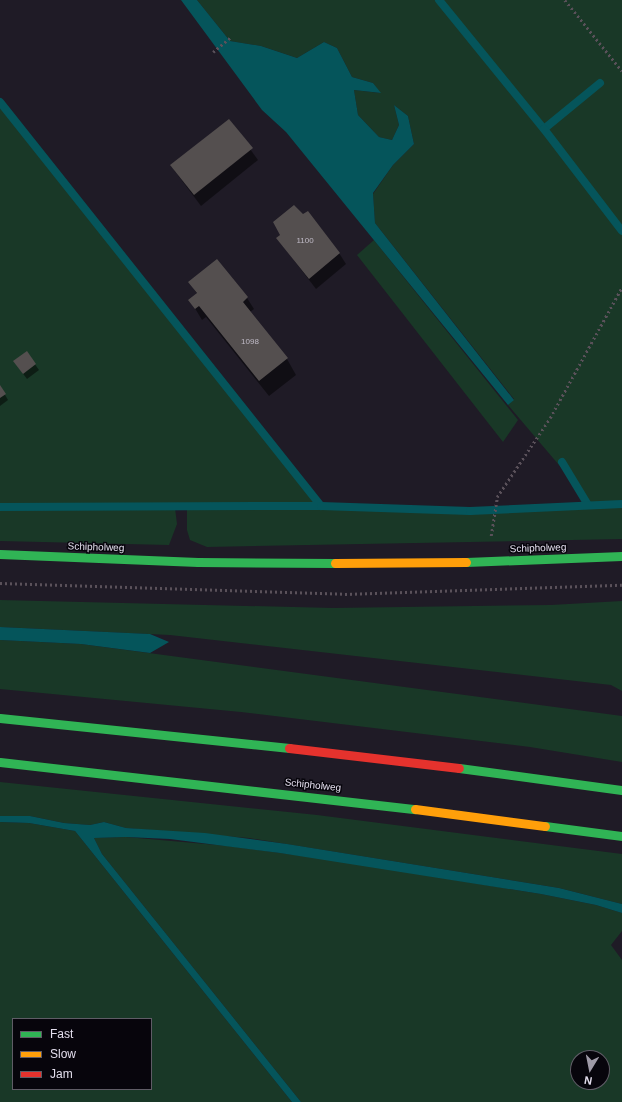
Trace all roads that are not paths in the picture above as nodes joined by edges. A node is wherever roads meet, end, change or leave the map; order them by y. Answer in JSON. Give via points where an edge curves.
{"nodes":[{"id":1,"x":0,"y":554,"type":"edge"},
{"id":2,"x":622,"y":556,"type":"edge"},
{"id":3,"x":0,"y":718,"type":"edge"},
{"id":4,"x":0,"y":762,"type":"edge"},
{"id":5,"x":622,"y":790,"type":"edge"},
{"id":6,"x":622,"y":836,"type":"edge"}],
"edges":[{"from":1,"to":2,"type":"main road","name":"Schipholweg","via":[[198,562],[406,564]]},
{"from":3,"to":5,"type":"main road","via":[[396,759]]},
{"from":4,"to":6,"type":"main road","name":"Schipholweg","via":[[338,799]]}]}
